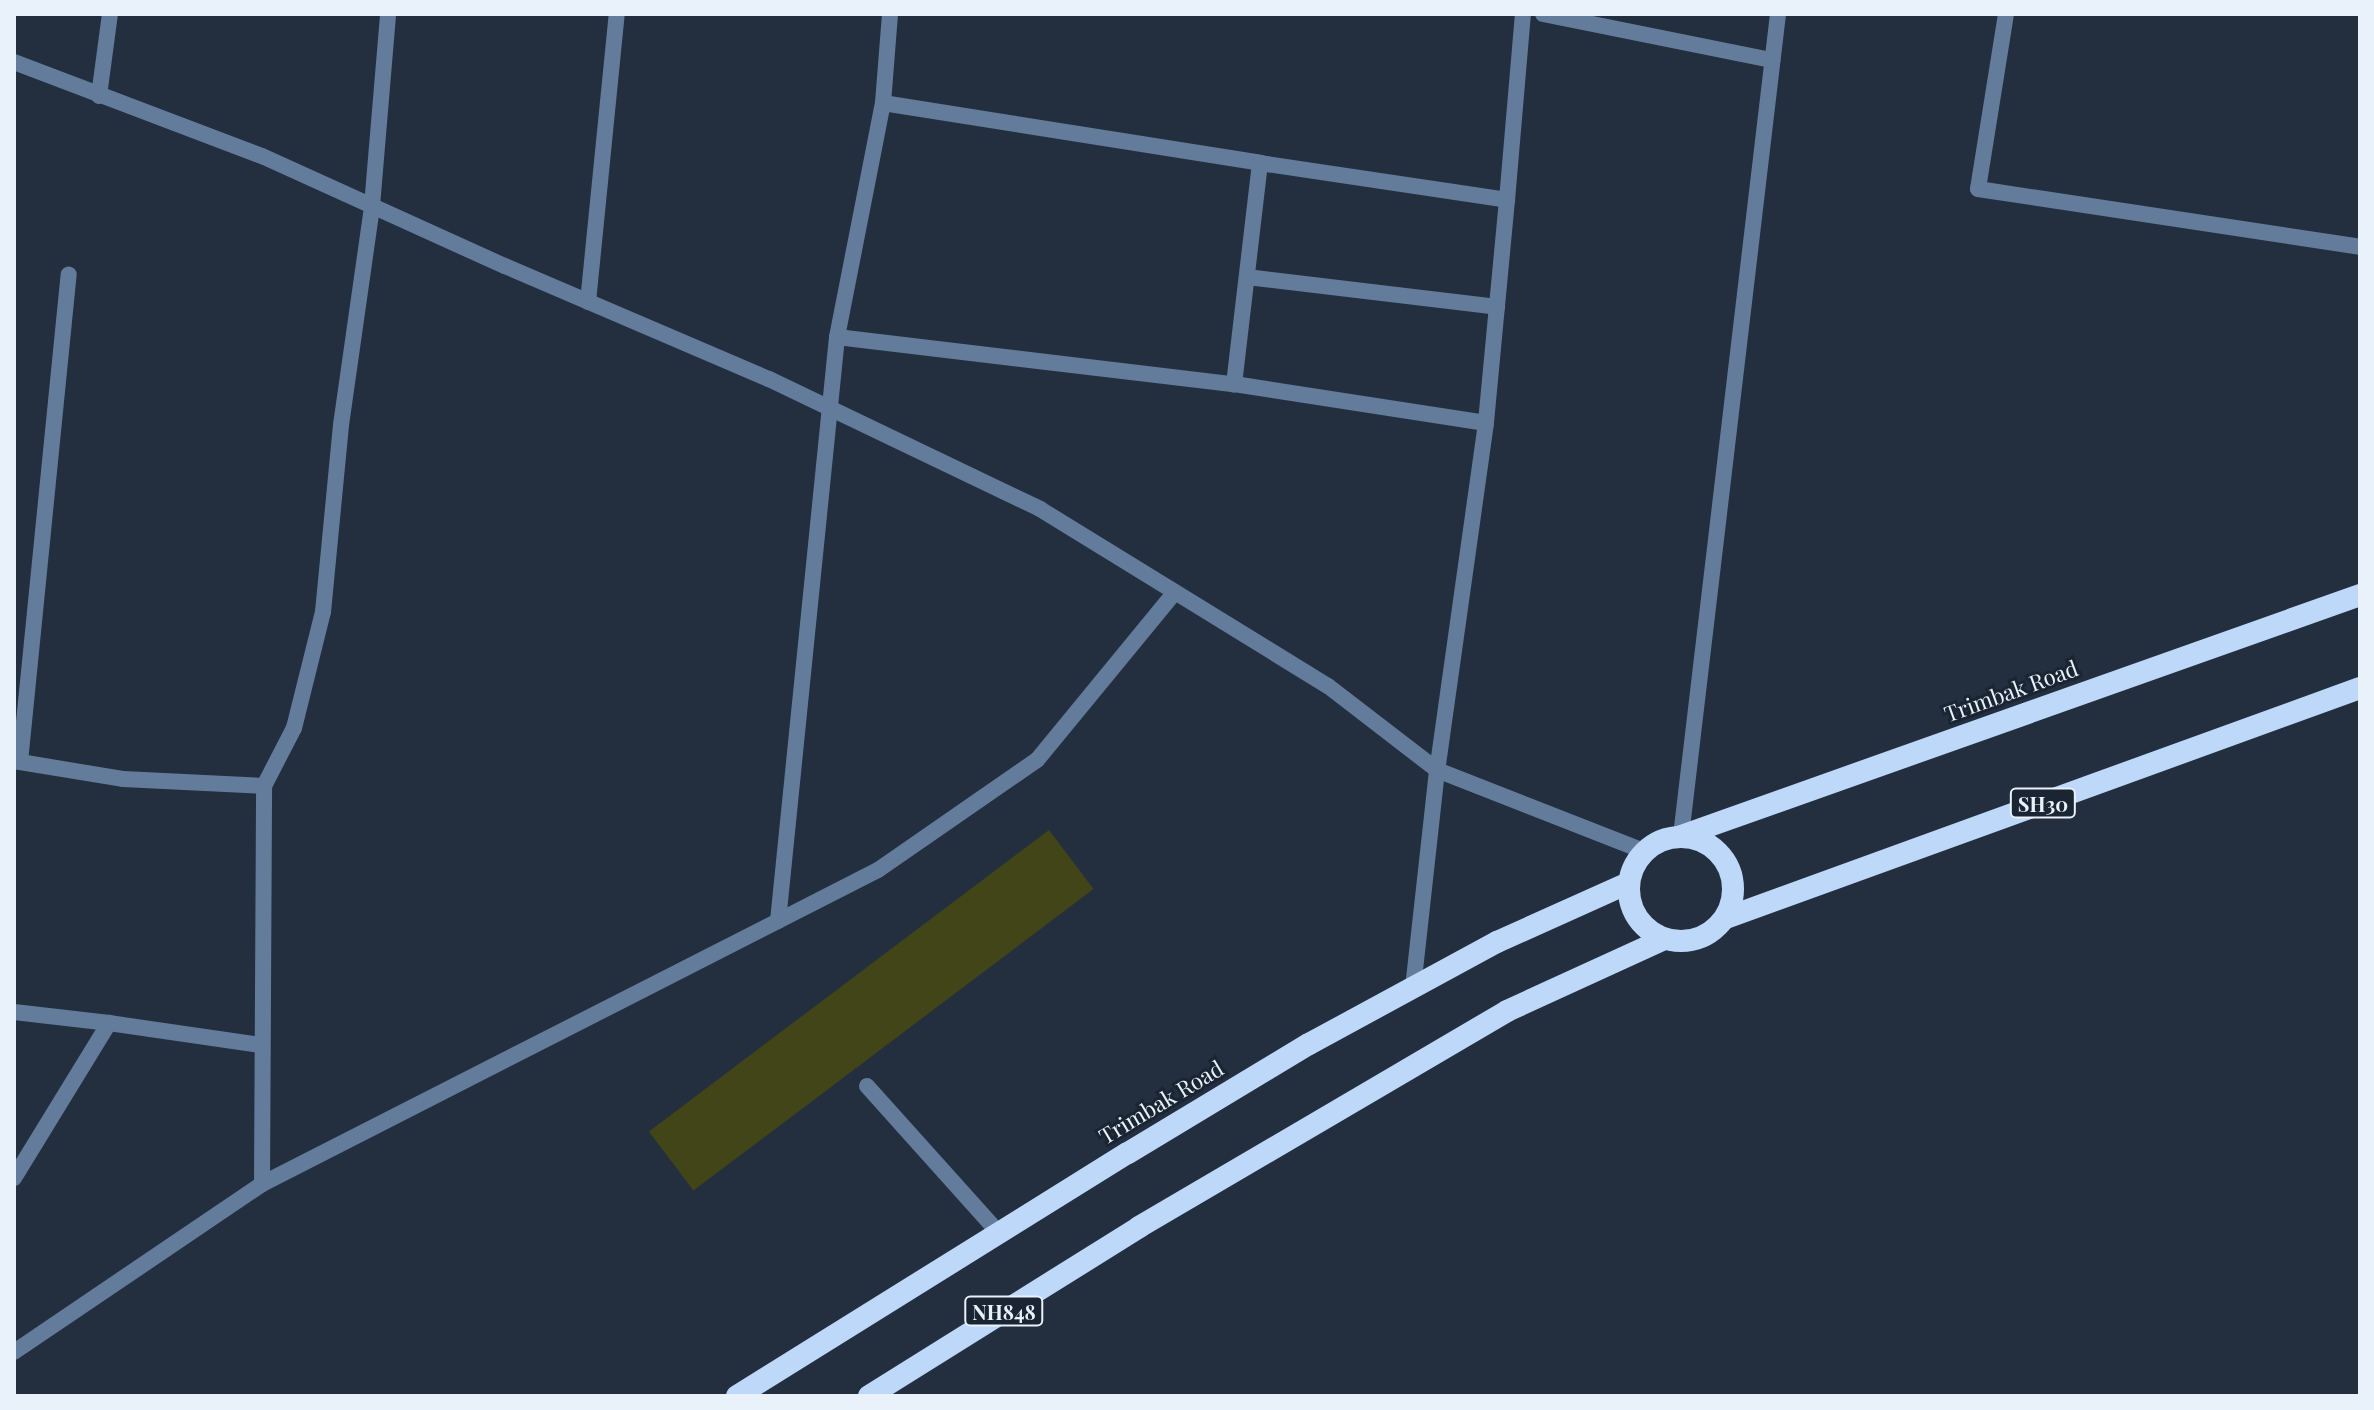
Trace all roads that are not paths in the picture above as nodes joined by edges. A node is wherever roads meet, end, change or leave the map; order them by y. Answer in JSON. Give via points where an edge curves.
{"nodes":[{"id":1,"x":110,"y":14,"type":"edge"},
{"id":2,"x":388,"y":14,"type":"edge"},
{"id":3,"x":617,"y":14,"type":"edge"},
{"id":4,"x":890,"y":14,"type":"edge"},
{"id":5,"x":1523,"y":14,"type":"edge"},
{"id":6,"x":1543,"y":14,"type":"edge"},
{"id":7,"x":1778,"y":14,"type":"edge"},
{"id":8,"x":2006,"y":14,"type":"edge"},
{"id":9,"x":1772,"y":60,"type":"junction"},
{"id":10,"x":14,"y":62,"type":"edge"},
{"id":11,"x":99,"y":96,"type":"junction"},
{"id":12,"x":883,"y":103,"type":"junction"},
{"id":13,"x":1260,"y":163,"type":"junction"},
{"id":14,"x":1507,"y":200,"type":"junction"},
{"id":15,"x":372,"y":206,"type":"junction"},
{"id":16,"x":2360,"y":247,"type":"edge"},
{"id":17,"x":69,"y":274,"type":"dead end"},
{"id":18,"x":1247,"y":277,"type":"junction"},
{"id":19,"x":588,"y":302,"type":"junction"},
{"id":20,"x":1497,"y":307,"type":"junction"},
{"id":21,"x":837,"y":337,"type":"junction"},
{"id":22,"x":1234,"y":384,"type":"junction"},
{"id":23,"x":830,"y":408,"type":"junction"},
{"id":24,"x":1486,"y":423,"type":"junction"},
{"id":25,"x":1175,"y":592,"type":"junction"},
{"id":26,"x":2360,"y":595,"type":"edge"},
{"id":27,"x":2360,"y":688,"type":"edge"},
{"id":28,"x":17,"y":762,"type":"edge"},
{"id":29,"x":1437,"y":770,"type":"junction"},
{"id":30,"x":264,"y":786,"type":"junction"},
{"id":31,"x":1681,"y":836,"type":"junction"},
{"id":32,"x":1644,"y":851,"type":"junction"},
{"id":33,"x":1628,"y":883,"type":"junction"},
{"id":34,"x":1726,"y":918,"type":"junction"},
{"id":35,"x":778,"y":921,"type":"junction"},
{"id":36,"x":1664,"y":939,"type":"junction"},
{"id":37,"x":1413,"y":988,"type":"junction"},
{"id":38,"x":14,"y":1012,"type":"edge"},
{"id":39,"x":109,"y":1023,"type":"junction"},
{"id":40,"x":260,"y":1045,"type":"junction"},
{"id":41,"x":867,"y":1086,"type":"dead end"},
{"id":42,"x":14,"y":1178,"type":"edge"},
{"id":43,"x":262,"y":1184,"type":"junction"},
{"id":44,"x":999,"y":1233,"type":"junction"},
{"id":45,"x":14,"y":1352,"type":"edge"},
{"id":46,"x":737,"y":1396,"type":"edge"},
{"id":47,"x":869,"y":1396,"type":"edge"}],
"edges":[{"from":1,"to":11,"type":"street"},
{"from":2,"to":15,"type":"street"},
{"from":3,"to":19,"type":"street"},
{"from":4,"to":12,"type":"street"},
{"from":5,"to":14,"type":"street"},
{"from":6,"to":9,"type":"street"},
{"from":7,"to":9,"type":"street"},
{"from":8,"to":16,"type":"street","via":[[1978,189]]},
{"from":9,"to":31,"type":"street"},
{"from":10,"to":11,"type":"street"},
{"from":11,"to":15,"type":"street","via":[[262,156]]},
{"from":12,"to":13,"type":"street"},
{"from":12,"to":21,"type":"street"},
{"from":13,"to":14,"type":"street"},
{"from":13,"to":18,"type":"street"},
{"from":14,"to":20,"type":"street"},
{"from":15,"to":19,"type":"street"},
{"from":15,"to":30,"type":"street","via":[[341,425],[323,612],[294,728]]},
{"from":17,"to":28,"type":"street"},
{"from":18,"to":20,"type":"street"},
{"from":18,"to":22,"type":"street"},
{"from":19,"to":23,"type":"street"},
{"from":20,"to":24,"type":"street"},
{"from":21,"to":22,"type":"street"},
{"from":21,"to":23,"type":"street"},
{"from":22,"to":24,"type":"street"},
{"from":23,"to":25,"type":"street","via":[[1040,509]]},
{"from":23,"to":35,"type":"street"},
{"from":24,"to":29,"type":"street"},
{"from":25,"to":29,"type":"street","via":[[1328,686]]},
{"from":25,"to":35,"type":"street","via":[[1037,760],[878,870]]},
{"from":26,"to":31,"type":"highway","name":"Trimbak Road"},
{"from":27,"to":34,"type":"highway","number":"SH30"},
{"from":28,"to":30,"type":"street","via":[[123,779]]},
{"from":29,"to":32,"type":"street"},
{"from":29,"to":37,"type":"street"},
{"from":30,"to":40,"type":"street"},
{"from":31,"to":32,"type":"highway","via":[[1658,841]]},
{"from":31,"to":34,"type":"highway","via":[[1709,844],[1731,869],[1734,894]]},
{"from":32,"to":33,"type":"highway"},
{"from":33,"to":36,"type":"highway","via":[[1636,917]]},
{"from":33,"to":37,"type":"highway","name":"Trimbak Road","via":[[1497,942]]},
{"from":34,"to":36,"type":"highway","via":[[1699,939]]},
{"from":35,"to":43,"type":"street"},
{"from":36,"to":47,"type":"highway","number":"NH848","via":[[1507,1011],[1139,1227]]},
{"from":37,"to":44,"type":"highway","name":"Trimbak Road","via":[[1309,1044]]},
{"from":38,"to":39,"type":"street"},
{"from":39,"to":40,"type":"street"},
{"from":39,"to":42,"type":"street"},
{"from":40,"to":43,"type":"street"},
{"from":41,"to":44,"type":"street"},
{"from":43,"to":45,"type":"street"},
{"from":44,"to":46,"type":"highway","name":"Trimbak Road"}]}
